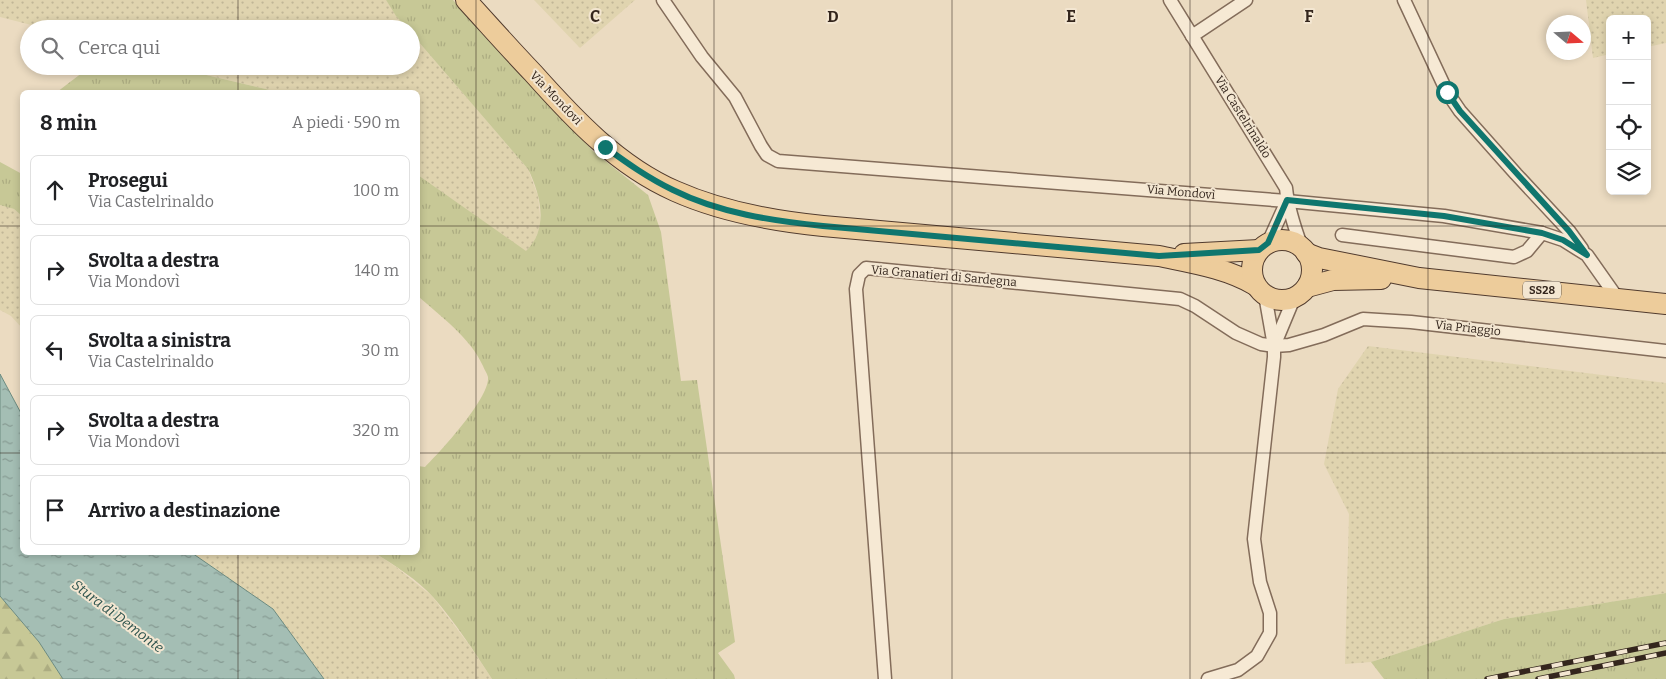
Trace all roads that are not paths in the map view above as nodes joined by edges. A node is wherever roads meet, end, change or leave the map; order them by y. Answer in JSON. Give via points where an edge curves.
{"nodes":[{"id":1,"x":466,"y":0,"type":"edge"},
{"id":2,"x":663,"y":0,"type":"edge"},
{"id":3,"x":1170,"y":0,"type":"edge"},
{"id":4,"x":1246,"y":0,"type":"edge"},
{"id":5,"x":1404,"y":0,"type":"edge"},
{"id":6,"x":1192,"y":36,"type":"junction"},
{"id":7,"x":1287,"y":200,"type":"junction"},
{"id":8,"x":1542,"y":233,"type":"junction"},
{"id":9,"x":1342,"y":235,"type":"dead end"},
{"id":10,"x":1264,"y":247,"type":"junction"},
{"id":11,"x":1304,"y":251,"type":"junction"},
{"id":12,"x":1587,"y":255,"type":"junction"},
{"id":13,"x":1159,"y":256,"type":"junction"},
{"id":14,"x":1419,"y":278,"type":"junction"},
{"id":15,"x":1260,"y":290,"type":"junction"},
{"id":16,"x":1300,"y":293,"type":"junction"},
{"id":17,"x":1618,"y":299,"type":"junction"},
{"id":18,"x":1666,"y":304,"type":"edge"},
{"id":19,"x":1274,"y":346,"type":"junction"},
{"id":20,"x":1666,"y":351,"type":"edge"},
{"id":21,"x":885,"y":679,"type":"edge"},
{"id":22,"x":1208,"y":679,"type":"edge"}],
"edges":[{"from":1,"to":13,"type":"main road","name":"Via Mondovì","number":"SS28","via":[[565,110],[605,147],[674,191],[720,208],[771,220],[823,226]]},
{"from":2,"to":7,"type":"street","name":"Via Mondovì","via":[[702,57],[735,97],[767,155],[778,161]]},
{"from":3,"to":6,"type":"street","name":"Via Castelrinaldo"},
{"from":4,"to":6,"type":"street"},
{"from":5,"to":12,"type":"street","via":[[1447,92],[1460,111]]},
{"from":6,"to":7,"type":"street","name":"Via Castelrinaldo","via":[[1286,188]]},
{"from":7,"to":8,"type":"street","name":"Via Mondovì","via":[[1444,216]]},
{"from":7,"to":10,"type":"street"},
{"from":7,"to":11,"type":"street","name":"Via Castelrinaldo"},
{"from":8,"to":9,"type":"street","via":[[1526,251],[1514,258]]},
{"from":8,"to":12,"type":"street","name":"Via Mondovì","via":[[1563,240]]},
{"from":10,"to":11,"type":"main road","number":"SS28","via":[[1277,240],[1295,243]]},
{"from":10,"to":13,"type":"main road","name":"Via Mondovì","number":"SS28"},
{"from":10,"to":15,"type":"main road","via":[[1254,258],[1252,267],[1252,276]]},
{"from":11,"to":14,"type":"main road","number":"SS28","via":[[1319,258]]},
{"from":11,"to":16,"type":"main road","via":[[1312,270]]},
{"from":12,"to":17,"type":"street","name":"Via Mondovì"},
{"from":13,"to":15,"type":"main road","name":"Via Mondovì","number":"SS28","via":[[1240,276]]},
{"from":14,"to":16,"type":"main road","number":"SS28","via":[[1333,280]]},
{"from":14,"to":17,"type":"main road","number":"SS28"},
{"from":15,"to":16,"type":"main road","number":"SS28","via":[[1279,300]]},
{"from":15,"to":19,"type":"street"},
{"from":16,"to":19,"type":"street"},
{"from":17,"to":18,"type":"main road","number":"SS28"},
{"from":19,"to":20,"type":"street","name":"Via Priaggio","via":[[1324,335],[1363,319]]},
{"from":19,"to":21,"type":"street","name":"Via Granatieri di Sardegna","via":[[1236,333],[1180,300],[866,268],[856,289]]},
{"from":19,"to":22,"type":"street","via":[[1254,539],[1260,582],[1270,614],[1270,633],[1256,656],[1238,670]]}]}
